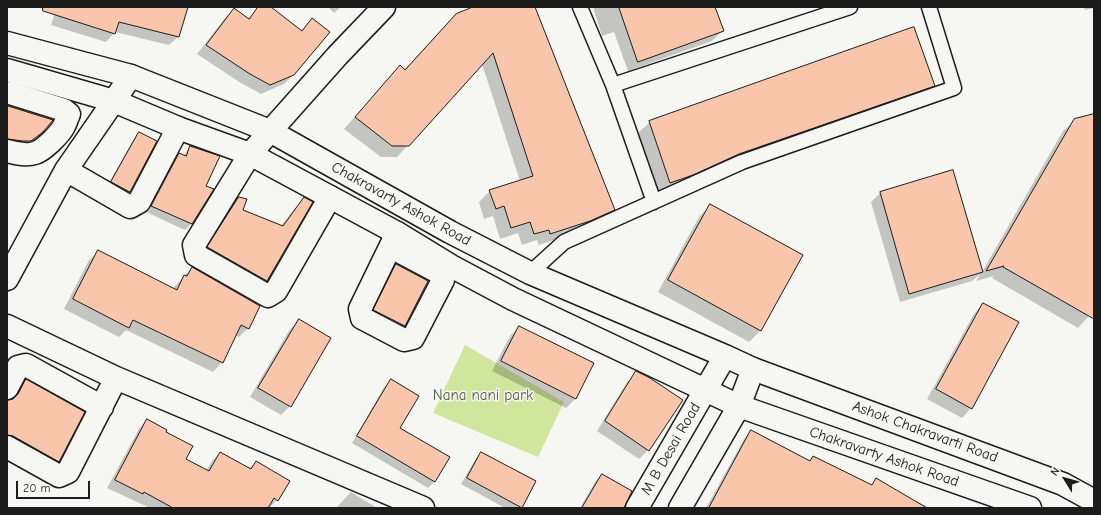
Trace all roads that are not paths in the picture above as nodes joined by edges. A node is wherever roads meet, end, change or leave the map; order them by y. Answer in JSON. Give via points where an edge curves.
{"nodes":[{"id":1,"x":384,"y":7,"type":"edge"},
{"id":2,"x":580,"y":7,"type":"edge"},
{"id":3,"x":850,"y":7,"type":"edge"},
{"id":4,"x":929,"y":7,"type":"edge"},
{"id":5,"x":7,"y":43,"type":"edge"},
{"id":6,"x":131,"y":76,"type":"junction"},
{"id":7,"x":10,"y":85,"type":"edge"},
{"id":8,"x":614,"y":85,"type":"junction"},
{"id":9,"x":114,"y":101,"type":"junction"},
{"id":10,"x":178,"y":128,"type":"junction"},
{"id":11,"x":270,"y":131,"type":"junction"},
{"id":12,"x":49,"y":143,"type":"junction"},
{"id":13,"x":7,"y":151,"type":"edge"},
{"id":14,"x":250,"y":154,"type":"junction"},
{"id":15,"x":70,"y":164,"type":"junction"},
{"id":16,"x":330,"y":197,"type":"junction"},
{"id":17,"x":654,"y":202,"type":"junction"},
{"id":18,"x":530,"y":272,"type":"junction"},
{"id":19,"x":7,"y":279,"type":"edge"},
{"id":20,"x":7,"y":326,"type":"edge"},
{"id":21,"x":725,"y":356,"type":"junction"},
{"id":22,"x":753,"y":369,"type":"junction"},
{"id":23,"x":116,"y":378,"type":"junction"},
{"id":24,"x":7,"y":388,"type":"edge"},
{"id":25,"x":705,"y":389,"type":"junction"},
{"id":26,"x":739,"y":406,"type":"junction"},
{"id":27,"x":102,"y":407,"type":"junction"},
{"id":28,"x":7,"y":448,"type":"edge"},
{"id":29,"x":1094,"y":501,"type":"edge"},
{"id":30,"x":423,"y":508,"type":"edge"},
{"id":31,"x":637,"y":508,"type":"edge"},
{"id":32,"x":680,"y":508,"type":"edge"},
{"id":33,"x":1030,"y":508,"type":"edge"}],
"edges":[{"from":1,"to":11,"type":"street"},
{"from":2,"to":8,"type":"lane"},
{"from":3,"to":8,"type":"lane"},
{"from":4,"to":17,"type":"lane","via":[[954,88],[742,162]]},
{"from":5,"to":6,"type":"street","name":"Chakravarty Ashok Road"},
{"from":6,"to":9,"type":"street"},
{"from":6,"to":11,"type":"street","name":"Chakravarty Ashok Road"},
{"from":7,"to":9,"type":"street","name":"Chakravarty Ashok Road"},
{"from":7,"to":12,"type":"street","via":[[69,114],[64,126]]},
{"from":8,"to":17,"type":"lane"},
{"from":9,"to":10,"type":"street","name":"Chakravarty Ashok Road"},
{"from":9,"to":15,"type":"street"},
{"from":10,"to":14,"type":"street","name":"Chakravarty Ashok Road"},
{"from":10,"to":15,"type":"street","via":[[139,202],[130,207]]},
{"from":11,"to":14,"type":"street"},
{"from":11,"to":18,"type":"street","name":"Chakravarty Ashok Road","via":[[450,232]]},
{"from":12,"to":13,"type":"street","via":[[35,153]]},
{"from":12,"to":15,"type":"street"},
{"from":14,"to":16,"type":"street","name":"Chakravarty Ashok Road"},
{"from":14,"to":16,"type":"street","via":[[194,245],[196,255],[268,296],[276,291]]},
{"from":15,"to":19,"type":"street"},
{"from":16,"to":25,"type":"street","name":"Chakravarty Ashok Road","via":[[394,240]]},
{"from":17,"to":18,"type":"lane","via":[[564,242]]},
{"from":18,"to":21,"type":"street","name":"Chakravarty Ashok Road"},
{"from":20,"to":23,"type":"street"},
{"from":21,"to":22,"type":"street","name":"Chakravarty Ashok Road"},
{"from":21,"to":25,"type":"street","name":"M B Desai Road"},
{"from":22,"to":26,"type":"street"},
{"from":22,"to":29,"type":"street","name":"Ashok Chakravarti Road","via":[[1064,484]]},
{"from":23,"to":27,"type":"street"},
{"from":23,"to":30,"type":"street"},
{"from":24,"to":27,"type":"street","via":[[18,367],[26,365]]},
{"from":25,"to":26,"type":"street","name":"Chakravarty Ashok Road"},
{"from":25,"to":31,"type":"street","name":"M B Desai Road"},
{"from":26,"to":32,"type":"street"},
{"from":26,"to":33,"type":"street","name":"Chakravarty Ashok Road"},
{"from":27,"to":28,"type":"street","via":[[68,472],[59,476]]}]}
